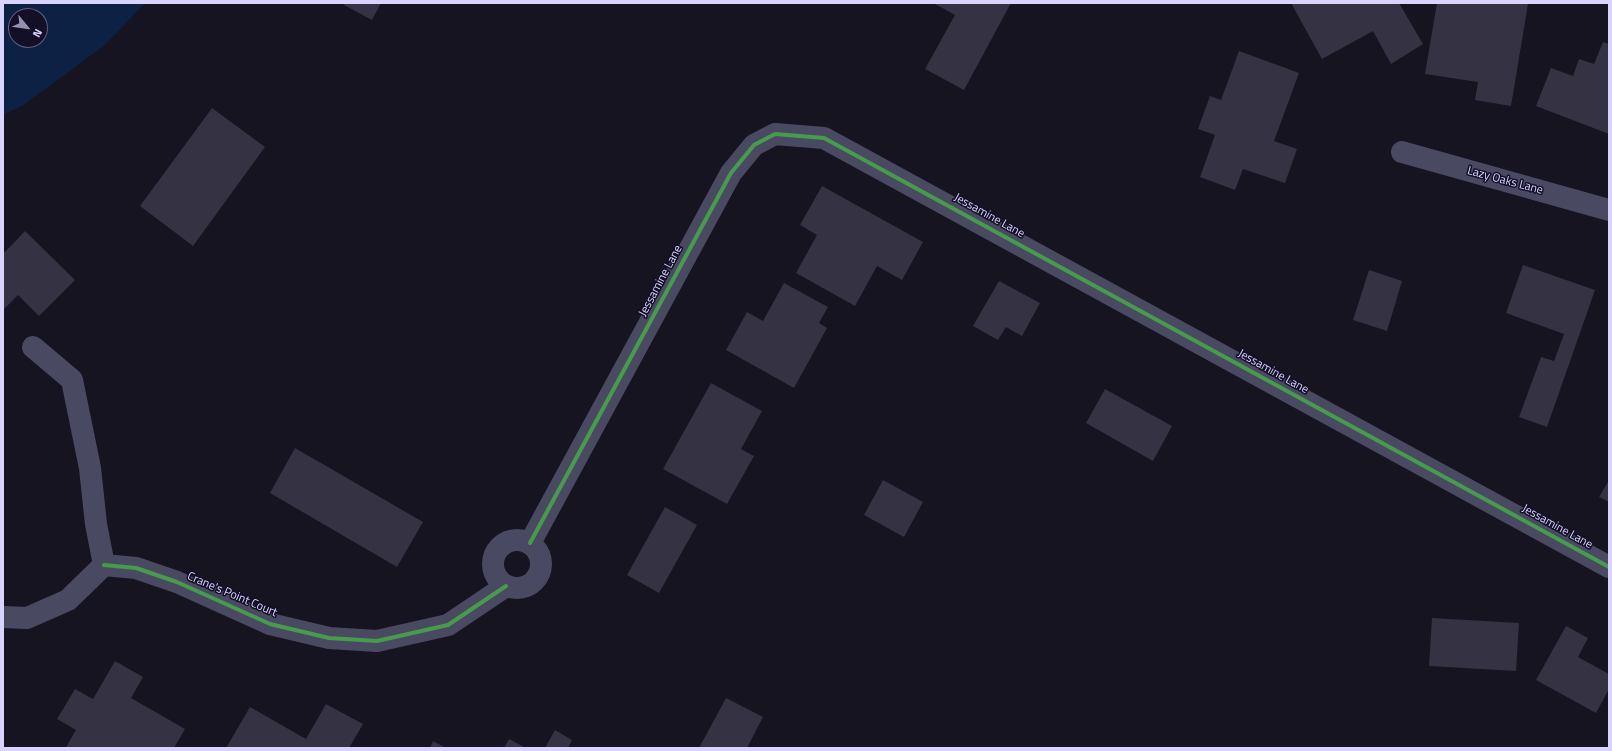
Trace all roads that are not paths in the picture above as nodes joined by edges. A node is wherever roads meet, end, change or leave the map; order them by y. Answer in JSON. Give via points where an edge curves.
{"nodes":[{"id":1,"x":1402,"y":152,"type":"dead end"},
{"id":2,"x":1609,"y":210,"type":"edge"},
{"id":3,"x":33,"y":347,"type":"dead end"},
{"id":4,"x":530,"y":543,"type":"junction"},
{"id":5,"x":104,"y":565,"type":"junction"},
{"id":6,"x":1609,"y":567,"type":"edge"},
{"id":7,"x":506,"y":586,"type":"junction"},
{"id":8,"x":3,"y":617,"type":"edge"}],
"edges":[{"from":1,"to":2,"type":"street","name":"Lazy Oaks Lane"},
{"from":3,"to":5,"type":"street","via":[[72,380],[90,468],[96,524]]},
{"from":4,"to":6,"type":"street","name":"Jessamine Lane","via":[[731,174],[754,145],[775,134],[824,138]]},
{"from":4,"to":7,"type":"street","via":[[536,548],[541,561],[539,575],[528,586]]},
{"from":4,"to":7,"type":"street","via":[[522,540],[507,541],[495,552],[493,568],[500,582]]},
{"from":5,"to":7,"type":"street","name":"Crane's Point Court","via":[[136,568],[176,582],[270,624],[329,638],[377,641],[448,625]]},
{"from":5,"to":8,"type":"street","via":[[68,600],[27,618]]}]}
